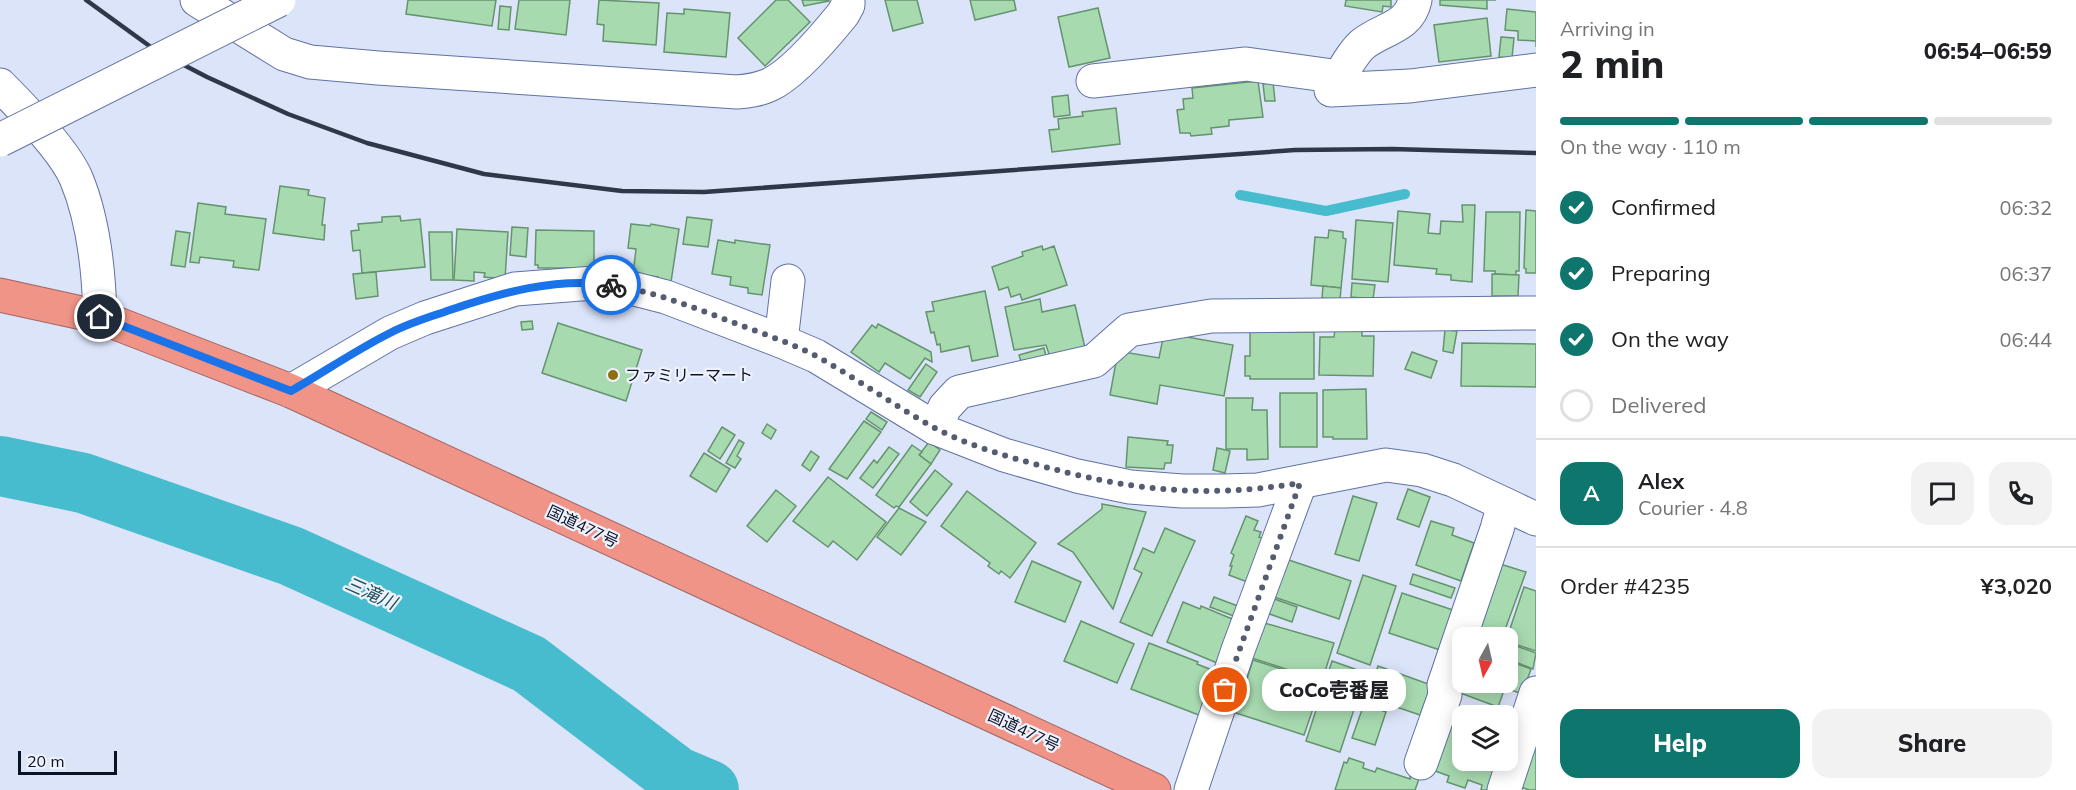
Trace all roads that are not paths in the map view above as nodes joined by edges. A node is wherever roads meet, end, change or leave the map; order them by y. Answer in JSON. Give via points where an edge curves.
{"nodes":[{"id":1,"x":197,"y":0,"type":"edge"},
{"id":2,"x":279,"y":0,"type":"edge"},
{"id":3,"x":848,"y":0,"type":"edge"},
{"id":4,"x":1415,"y":0,"type":"edge"},
{"id":5,"x":1536,"y":70,"type":"edge"},
{"id":6,"x":1340,"y":77,"type":"junction"},
{"id":7,"x":1093,"y":81,"type":"dead end"},
{"id":8,"x":0,"y":85,"type":"edge"},
{"id":9,"x":0,"y":140,"type":"edge"},
{"id":10,"x":788,"y":280,"type":"dead end"},
{"id":11,"x":0,"y":295,"type":"edge"},
{"id":12,"x":1536,"y":313,"type":"edge"},
{"id":13,"x":100,"y":317,"type":"junction"},
{"id":14,"x":781,"y":341,"type":"junction"},
{"id":15,"x":291,"y":391,"type":"junction"},
{"id":16,"x":935,"y":428,"type":"junction"},
{"id":17,"x":1300,"y":483,"type":"junction"},
{"id":18,"x":1504,"y":504,"type":"junction"},
{"id":19,"x":1536,"y":519,"type":"edge"},
{"id":20,"x":1536,"y":693,"type":"edge"},
{"id":21,"x":1420,"y":763,"type":"dead end"},
{"id":22,"x":1154,"y":790,"type":"edge"},
{"id":23,"x":1191,"y":790,"type":"edge"},
{"id":24,"x":1504,"y":790,"type":"edge"}],
"edges":[{"from":1,"to":3,"type":"street","via":[[284,54],[310,62],[737,92],[772,84],[843,14]]},
{"from":2,"to":9,"type":"street","bridge":true},
{"from":4,"to":6,"type":"street","via":[[1400,24],[1361,45]]},
{"from":5,"to":6,"type":"street","via":[[1410,86],[1331,90]]},
{"from":6,"to":7,"type":"street","via":[[1246,64]]},
{"from":8,"to":13,"type":"street","via":[[54,144],[75,176],[93,239]]},
{"from":10,"to":14,"type":"street"},
{"from":11,"to":13,"type":"highway","name":"国道477号"},
{"from":12,"to":16,"type":"street","via":[[1211,316],[1129,330],[1095,362],[959,393],[945,407]]},
{"from":13,"to":15,"type":"highway","name":"国道477号"},
{"from":14,"to":15,"type":"street","via":[[666,297],[631,288],[594,283],[542,286],[477,301],[399,329]]},
{"from":14,"to":16,"type":"street","via":[[816,356]]},
{"from":15,"to":22,"type":"highway","name":"国道477号"},
{"from":16,"to":17,"type":"street","via":[[1004,455],[1130,487],[1224,491]]},
{"from":17,"to":18,"type":"street","via":[[1386,465],[1453,480]]},
{"from":17,"to":23,"type":"street"},
{"from":18,"to":19,"type":"street"},
{"from":18,"to":21,"type":"street"},
{"from":20,"to":24,"type":"street"}]}
